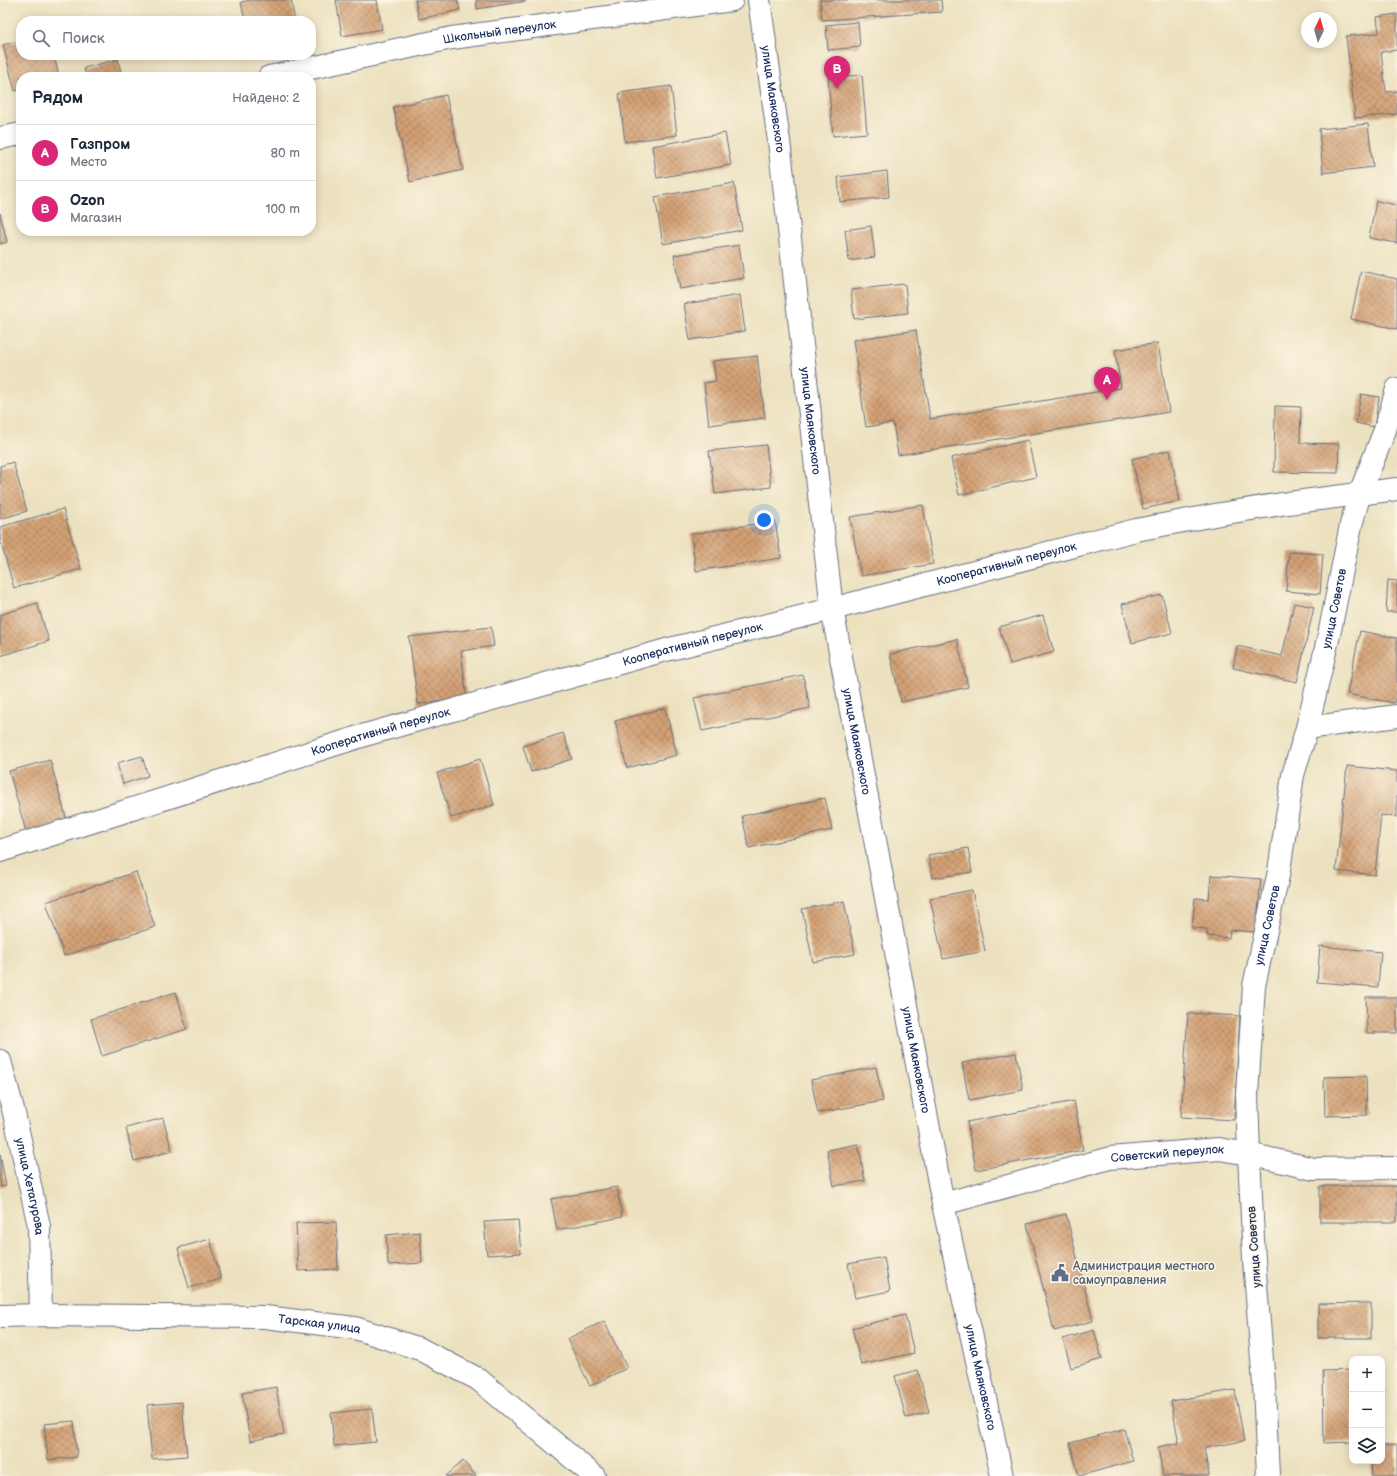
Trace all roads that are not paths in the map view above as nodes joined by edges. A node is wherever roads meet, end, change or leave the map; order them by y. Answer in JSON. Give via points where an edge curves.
{"nodes":[{"id":1,"x":732,"y":0,"type":"edge"},
{"id":2,"x":759,"y":0,"type":"edge"},
{"id":3,"x":292,"y":72,"type":"edge"},
{"id":4,"x":16,"y":135,"type":"edge"},
{"id":5,"x":0,"y":138,"type":"edge"},
{"id":6,"x":1397,"y":389,"type":"edge"},
{"id":7,"x":1397,"y":489,"type":"edge"},
{"id":8,"x":1360,"y":493,"type":"junction"},
{"id":9,"x":832,"y":609,"type":"junction"},
{"id":10,"x":1397,"y":716,"type":"edge"},
{"id":11,"x":1307,"y":728,"type":"junction"},
{"id":12,"x":0,"y":851,"type":"edge"},
{"id":13,"x":0,"y":1061,"type":"edge"},
{"id":14,"x":1249,"y":1154,"type":"junction"},
{"id":15,"x":1397,"y":1168,"type":"edge"},
{"id":16,"x":943,"y":1204,"type":"junction"},
{"id":17,"x":41,"y":1315,"type":"junction"},
{"id":18,"x":0,"y":1316,"type":"edge"},
{"id":19,"x":594,"y":1476,"type":"edge"},
{"id":20,"x":1002,"y":1476,"type":"edge"},
{"id":21,"x":1268,"y":1476,"type":"edge"}],
"edges":[{"from":1,"to":3,"type":"street","name":"Школьный переулок","via":[[452,38]]},
{"from":2,"to":9,"type":"street","name":"улица Маяковского","via":[[779,141]]},
{"from":4,"to":5,"type":"street"},
{"from":6,"to":8,"type":"street","name":"улица Советов","via":[[1385,430]]},
{"from":7,"to":8,"type":"street","name":"Кооперативный переулок"},
{"from":8,"to":9,"type":"street","name":"Кооперативный переулок","via":[[1220,514],[1136,530]]},
{"from":8,"to":11,"type":"street","name":"улица Советов"},
{"from":9,"to":12,"type":"street","name":"Кооперативный переулок","via":[[666,650],[365,735]]},
{"from":9,"to":16,"type":"street","name":"улица Маяковского"},
{"from":10,"to":11,"type":"street"},
{"from":11,"to":14,"type":"street","name":"улица Советов","via":[[1293,775],[1279,871],[1254,986],[1247,1094]]},
{"from":13,"to":17,"type":"street","name":"улица Хетагурова","via":[[39,1226]]},
{"from":14,"to":15,"type":"street","name":"Советский переулок","via":[[1314,1169]]},
{"from":14,"to":16,"type":"street","name":"Советский переулок","via":[[1219,1149],[1110,1158]]},
{"from":14,"to":21,"type":"street","name":"улица Советов"},
{"from":16,"to":20,"type":"street","name":"улица Маяковского"},
{"from":17,"to":18,"type":"street","name":"Тарская улица"},
{"from":17,"to":19,"type":"street","name":"Тарская улица","via":[[265,1317],[356,1328],[420,1349],[478,1379]]}]}
